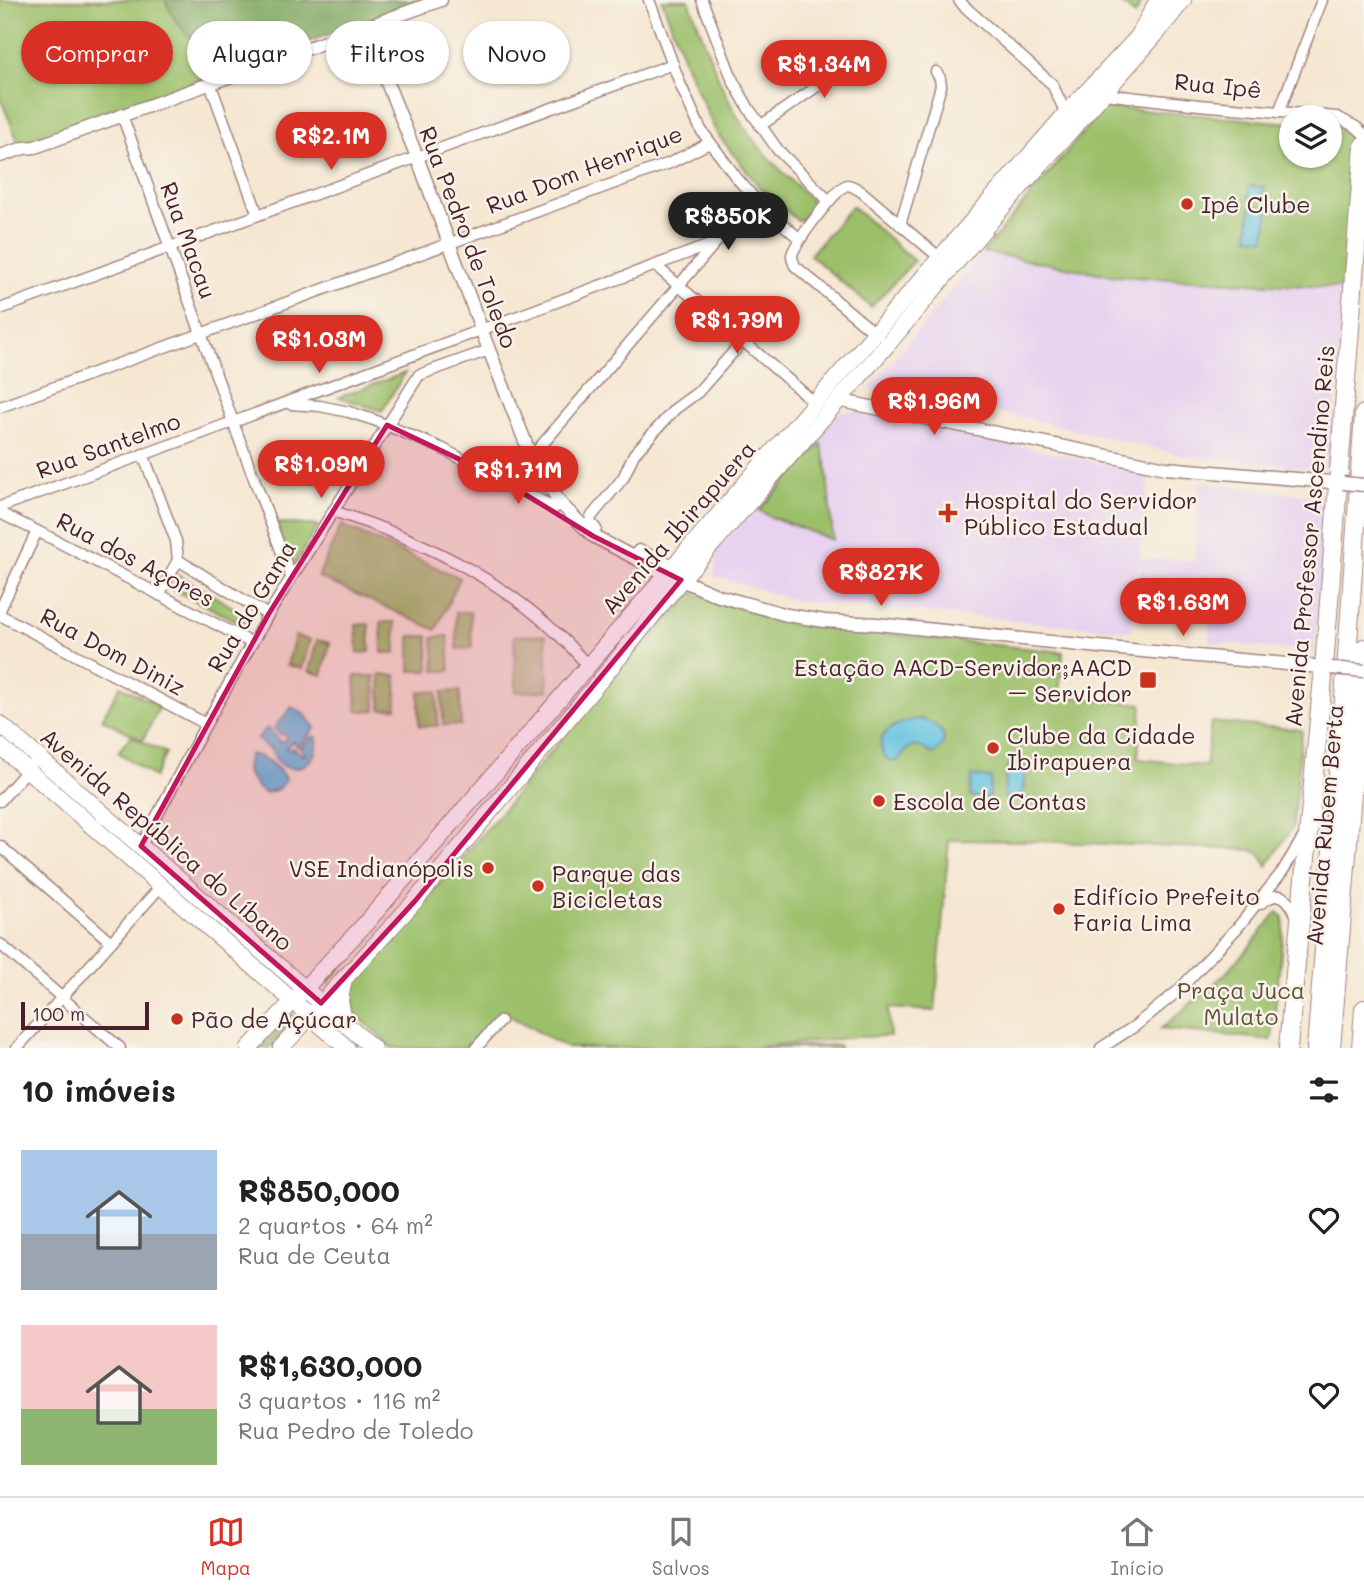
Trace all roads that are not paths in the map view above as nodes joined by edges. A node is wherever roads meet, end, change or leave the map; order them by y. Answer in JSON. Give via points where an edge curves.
{"nodes":[{"id":1,"x":441,"y":0,"type":"edge"},
{"id":2,"x":649,"y":0,"type":"edge"},
{"id":3,"x":702,"y":0,"type":"edge"},
{"id":4,"x":959,"y":0,"type":"edge"},
{"id":5,"x":1159,"y":0,"type":"edge"},
{"id":6,"x":1168,"y":0,"type":"edge"},
{"id":7,"x":1183,"y":0,"type":"edge"},
{"id":8,"x":1191,"y":0,"type":"edge"},
{"id":9,"x":1322,"y":0,"type":"edge"},
{"id":10,"x":384,"y":21,"type":"edge"},
{"id":11,"x":1148,"y":34,"type":"junction"},
{"id":12,"x":871,"y":49,"type":"dead end"},
{"id":13,"x":673,"y":64,"type":"junction"},
{"id":14,"x":936,"y":72,"type":"dead end"},
{"id":15,"x":207,"y":84,"type":"edge"},
{"id":16,"x":210,"y":84,"type":"edge"},
{"id":17,"x":388,"y":84,"type":"edge"},
{"id":18,"x":1104,"y":94,"type":"junction"},
{"id":19,"x":1282,"y":105,"type":"edge"},
{"id":20,"x":1279,"y":112,"type":"edge"},
{"id":21,"x":122,"y":115,"type":"junction"},
{"id":22,"x":1064,"y":116,"type":"junction"},
{"id":23,"x":1342,"y":120,"type":"edge"},
{"id":24,"x":760,"y":126,"type":"junction"},
{"id":25,"x":1364,"y":134,"type":"edge"},
{"id":26,"x":709,"y":143,"type":"junction"},
{"id":27,"x":1364,"y":145,"type":"edge"},
{"id":28,"x":34,"y":147,"type":"junction"},
{"id":29,"x":0,"y":156,"type":"edge"},
{"id":30,"x":417,"y":157,"type":"junction"},
{"id":31,"x":0,"y":163,"type":"edge"},
{"id":32,"x":754,"y":198,"type":"junction"},
{"id":33,"x":829,"y":201,"type":"junction"},
{"id":34,"x":258,"y":215,"type":"junction"},
{"id":35,"x":900,"y":225,"type":"junction"},
{"id":36,"x":800,"y":239,"type":"junction"},
{"id":37,"x":449,"y":243,"type":"junction"},
{"id":38,"x":715,"y":243,"type":"junction"},
{"id":39,"x":170,"y":248,"type":"junction"},
{"id":40,"x":940,"y":258,"type":"junction"},
{"id":41,"x":656,"y":266,"type":"junction"},
{"id":42,"x":679,"y":285,"type":"junction"},
{"id":43,"x":0,"y":309,"type":"edge"},
{"id":44,"x":481,"y":329,"type":"junction"},
{"id":45,"x":201,"y":334,"type":"junction"},
{"id":46,"x":876,"y":334,"type":"junction"},
{"id":47,"x":743,"y":341,"type":"junction"},
{"id":48,"x":489,"y":350,"type":"junction"},
{"id":49,"x":412,"y":356,"type":"junction"},
{"id":50,"x":419,"y":375,"type":"junction"},
{"id":51,"x":838,"y":376,"type":"junction"},
{"id":52,"x":837,"y":401,"type":"junction"},
{"id":53,"x":287,"y":403,"type":"junction"},
{"id":54,"x":815,"y":403,"type":"junction"},
{"id":55,"x":0,"y":407,"type":"edge"},
{"id":56,"x":1364,"y":414,"type":"edge"},
{"id":57,"x":233,"y":422,"type":"junction"},
{"id":58,"x":387,"y":425,"type":"junction"},
{"id":59,"x":143,"y":454,"type":"junction"},
{"id":60,"x":532,"y":460,"type":"junction"},
{"id":61,"x":497,"y":477,"type":"junction"},
{"id":62,"x":1341,"y":483,"type":"junction"},
{"id":63,"x":1364,"y":485,"type":"edge"},
{"id":64,"x":558,"y":506,"type":"junction"},
{"id":65,"x":0,"y":507,"type":"edge"},
{"id":66,"x":333,"y":511,"type":"junction"},
{"id":67,"x":0,"y":513,"type":"edge"},
{"id":68,"x":590,"y":524,"type":"junction"},
{"id":69,"x":37,"y":531,"type":"junction"},
{"id":70,"x":178,"y":561,"type":"junction"},
{"id":71,"x":683,"y":575,"type":"junction"},
{"id":72,"x":291,"y":577,"type":"junction"},
{"id":73,"x":159,"y":595,"type":"junction"},
{"id":74,"x":0,"y":612,"type":"edge"},
{"id":75,"x":268,"y":615,"type":"junction"},
{"id":76,"x":252,"y":643,"type":"junction"},
{"id":77,"x":1364,"y":648,"type":"edge"},
{"id":78,"x":587,"y":665,"type":"junction"},
{"id":79,"x":1328,"y":667,"type":"junction"},
{"id":80,"x":1364,"y":671,"type":"edge"},
{"id":81,"x":0,"y":724,"type":"edge"},
{"id":82,"x":206,"y":724,"type":"junction"},
{"id":83,"x":0,"y":746,"type":"edge"},
{"id":84,"x":33,"y":764,"type":"junction"},
{"id":85,"x":0,"y":801,"type":"edge"},
{"id":86,"x":1308,"y":831,"type":"junction"},
{"id":87,"x":1349,"y":835,"type":"junction"},
{"id":88,"x":0,"y":846,"type":"edge"},
{"id":89,"x":141,"y":846,"type":"junction"},
{"id":90,"x":1279,"y":876,"type":"junction"},
{"id":91,"x":161,"y":886,"type":"junction"},
{"id":92,"x":1278,"y":894,"type":"junction"},
{"id":93,"x":197,"y":896,"type":"junction"},
{"id":94,"x":1249,"y":912,"type":"junction"},
{"id":95,"x":1299,"y":921,"type":"junction"},
{"id":96,"x":111,"y":942,"type":"junction"},
{"id":97,"x":0,"y":944,"type":"edge"},
{"id":98,"x":344,"y":978,"type":"junction"},
{"id":99,"x":304,"y":988,"type":"junction"},
{"id":100,"x":61,"y":997,"type":"junction"},
{"id":101,"x":292,"y":1001,"type":"junction"},
{"id":102,"x":321,"y":1003,"type":"junction"},
{"id":103,"x":1319,"y":1004,"type":"junction"},
{"id":104,"x":1364,"y":1009,"type":"edge"},
{"id":105,"x":310,"y":1016,"type":"junction"},
{"id":106,"x":500,"y":1021,"type":"dead end"},
{"id":107,"x":344,"y":1023,"type":"junction"},
{"id":108,"x":1362,"y":1040,"type":"edge"},
{"id":109,"x":17,"y":1048,"type":"edge"},
{"id":110,"x":120,"y":1048,"type":"edge"},
{"id":111,"x":249,"y":1048,"type":"edge"},
{"id":112,"x":281,"y":1048,"type":"edge"},
{"id":113,"x":347,"y":1048,"type":"edge"},
{"id":114,"x":373,"y":1048,"type":"edge"},
{"id":115,"x":476,"y":1048,"type":"edge"},
{"id":116,"x":1101,"y":1048,"type":"edge"},
{"id":117,"x":1288,"y":1048,"type":"edge"},
{"id":118,"x":1316,"y":1048,"type":"edge"},
{"id":119,"x":1331,"y":1048,"type":"edge"},
{"id":120,"x":1343,"y":1048,"type":"edge"}],
"edges":[{"from":1,"to":10,"type":"street"},
{"from":2,"to":13,"type":"street"},
{"from":3,"to":24,"type":"street","via":[[737,89]]},
{"from":4,"to":22,"type":"street","via":[[1052,84]]},
{"from":5,"to":11,"type":"highway"},
{"from":6,"to":11,"type":"main road"},
{"from":7,"to":11,"type":"main road"},
{"from":8,"to":11,"type":"street"},
{"from":9,"to":19,"type":"street"},
{"from":11,"to":18,"type":"main road","name":"Avenida Ibirapuera"},
{"from":11,"to":22,"type":"main road","name":"Avenida Ibirapuera"},
{"from":12,"to":24,"type":"street"},
{"from":13,"to":26,"type":"street"},
{"from":13,"to":30,"type":"street"},
{"from":14,"to":35,"type":"street","via":[[941,86]]},
{"from":15,"to":21,"type":"street"},
{"from":16,"to":34,"type":"street"},
{"from":17,"to":30,"type":"street","name":"Rua Pedro de Toledo"},
{"from":18,"to":20,"type":"street","name":"Rua Ipê"},
{"from":18,"to":52,"type":"main road","name":"Avenida Ibirapuera"},
{"from":21,"to":28,"type":"street"},
{"from":21,"to":39,"type":"street","name":"Rua Macau"},
{"from":22,"to":40,"type":"main road","name":"Avenida Ibirapuera"},
{"from":23,"to":25,"type":"street","name":"Rua Ipê"},
{"from":24,"to":33,"type":"street"},
{"from":26,"to":32,"type":"street"},
{"from":26,"to":37,"type":"street","name":"Rua Dom Henrique","via":[[670,163]]},
{"from":27,"to":62,"type":"highway","name":"Avenida Professor Ascendino Reis"},
{"from":28,"to":29,"type":"street"},
{"from":28,"to":31,"type":"street"},
{"from":30,"to":34,"type":"street"},
{"from":30,"to":37,"type":"street","name":"Rua Pedro de Toledo"},
{"from":32,"to":36,"type":"street"},
{"from":32,"to":38,"type":"street"},
{"from":33,"to":35,"type":"street","via":[[840,188],[851,185]]},
{"from":33,"to":36,"type":"street"},
{"from":34,"to":39,"type":"street"},
{"from":35,"to":40,"type":"street"},
{"from":36,"to":46,"type":"street","via":[[792,254],[795,265]]},
{"from":37,"to":44,"type":"street","name":"Rua Pedro de Toledo"},
{"from":37,"to":45,"type":"street","name":"Rua Dom Henrique"},
{"from":38,"to":41,"type":"street","name":"Rua Santelmo"},
{"from":38,"to":42,"type":"street"},
{"from":39,"to":43,"type":"street"},
{"from":39,"to":45,"type":"street","name":"Rua Macau"},
{"from":40,"to":46,"type":"main road","name":"Avenida Ibirapuera"},
{"from":41,"to":42,"type":"street"},
{"from":41,"to":44,"type":"street","name":"Rua Santelmo"},
{"from":42,"to":47,"type":"street"},
{"from":42,"to":60,"type":"street"},
{"from":44,"to":48,"type":"street","name":"Rua Pedro de Toledo"},
{"from":44,"to":49,"type":"street","name":"Rua Santelmo"},
{"from":45,"to":55,"type":"street","name":"Rua Dom Henrique"},
{"from":45,"to":57,"type":"street","name":"Rua Macau"},
{"from":46,"to":51,"type":"main road","name":"Avenida Ibirapuera"},
{"from":47,"to":54,"type":"street"},
{"from":47,"to":68,"type":"street","via":[[634,454],[624,478]]},
{"from":48,"to":50,"type":"street"},
{"from":48,"to":60,"type":"street","name":"Rua Pedro de Toledo"},
{"from":49,"to":50,"type":"street"},
{"from":49,"to":53,"type":"street","name":"Rua Santelmo"},
{"from":50,"to":58,"type":"street","name":"Rua do Gama"},
{"from":51,"to":52,"type":"main road"},
{"from":51,"to":54,"type":"main road","name":"Avenida Ibirapuera"},
{"from":52,"to":62,"type":"street","via":[[1166,468]]},
{"from":52,"to":71,"type":"main road","name":"Avenida Ibirapuera"},
{"from":53,"to":57,"type":"street","name":"Rua Santelmo"},
{"from":53,"to":58,"type":"street","via":[[349,412]]},
{"from":54,"to":71,"type":"main road","name":"Avenida Ibirapuera"},
{"from":56,"to":103,"type":"highway","name":"Avenida Rubem Berta"},
{"from":57,"to":59,"type":"street","name":"Rua Santelmo"},
{"from":57,"to":72,"type":"street","name":"Rua Macau"},
{"from":58,"to":61,"type":"street"},
{"from":58,"to":66,"type":"street","name":"Rua do Gama"},
{"from":59,"to":65,"type":"street","name":"Rua Santelmo"},
{"from":59,"to":70,"type":"street","via":[[176,541]]},
{"from":60,"to":61,"type":"street"},
{"from":60,"to":64,"type":"street","name":"Rua Pedro de Toledo","via":[[537,484]]},
{"from":61,"to":64,"type":"street"},
{"from":62,"to":63,"type":"street","bridge":true},
{"from":62,"to":79,"type":"highway","name":"Avenida Professor Ascendino Reis"},
{"from":64,"to":68,"type":"street","name":"Rua Pedro de Toledo"},
{"from":66,"to":72,"type":"street","name":"Rua do Gama"},
{"from":66,"to":78,"type":"street","via":[[399,534],[482,576],[549,625]]},
{"from":67,"to":69,"type":"street","name":"Rua dos Açores"},
{"from":68,"to":71,"type":"street","name":"Rua Pedro de Toledo"},
{"from":69,"to":73,"type":"street","name":"Rua dos Açores"},
{"from":69,"to":74,"type":"street","name":"Rua Dom Diniz"},
{"from":70,"to":73,"type":"street"},
{"from":70,"to":75,"type":"street"},
{"from":71,"to":78,"type":"main road","name":"Avenida Ibirapuera"},
{"from":71,"to":79,"type":"street","name":"Rua Pedro de Toledo","via":[[719,596],[825,621]]},
{"from":71,"to":98,"type":"main road","name":"Avenida Ibirapuera","via":[[415,901]]},
{"from":72,"to":75,"type":"street","name":"Rua do Gama"},
{"from":73,"to":76,"type":"street","name":"Rua dos Açores"},
{"from":74,"to":82,"type":"street","name":"Rua Dom Diniz"},
{"from":75,"to":76,"type":"street","name":"Rua do Gama"},
{"from":76,"to":82,"type":"street","name":"Rua do Gama"},
{"from":77,"to":87,"type":"highway","name":"Avenida Rubem Berta"},
{"from":78,"to":99,"type":"main road","name":"Avenida Ibirapuera","via":[[365,924]]},
{"from":79,"to":80,"type":"street","name":"Rua Pedro de Toledo","bridge":true},
{"from":79,"to":86,"type":"highway","name":"Avenida Professor Ascendino Reis"},
{"from":81,"to":84,"type":"main road","name":"Avenida República do Líbano"},
{"from":82,"to":89,"type":"street","name":"Rua do Gama"},
{"from":83,"to":84,"type":"main road","name":"Avenida República do Líbano"},
{"from":84,"to":85,"type":"street"},
{"from":84,"to":89,"type":"main road","name":"Avenida República do Líbano"},
{"from":84,"to":91,"type":"main road","name":"Avenida República do Líbano"},
{"from":86,"to":90,"type":"street","name":"Avenida Professor Ascendino Reis"},
{"from":86,"to":95,"type":"highway"},
{"from":87,"to":119,"type":"highway","name":"Avenida Rubem Berta"},
{"from":87,"to":120,"type":"highway","via":[[1352,869]]},
{"from":88,"to":96,"type":"street"},
{"from":89,"to":93,"type":"main road","name":"Avenida República do Líbano"},
{"from":90,"to":92,"type":"street","via":[[1285,880]]},
{"from":90,"to":94,"type":"street","name":"Avenida Professor Ascendino Reis"},
{"from":91,"to":93,"type":"main road","via":[[171,884]]},
{"from":91,"to":96,"type":"street"},
{"from":91,"to":101,"type":"main road","name":"Avenida República do Líbano"},
{"from":92,"to":94,"type":"street","name":"Avenida Professor Ascendino Reis"},
{"from":92,"to":95,"type":"street","via":[[1291,903]]},
{"from":93,"to":99,"type":"main road","name":"Avenida República do Líbano"},
{"from":94,"to":116,"type":"street","name":"Avenida Professor Ascendino Reis","via":[[1178,991]]},
{"from":95,"to":103,"type":"highway"},
{"from":95,"to":117,"type":"highway"},
{"from":96,"to":100,"type":"street"},
{"from":97,"to":100,"type":"street"},
{"from":98,"to":102,"type":"main road","name":"Avenida Ibirapuera"},
{"from":98,"to":107,"type":"main road","via":[[340,1000]]},
{"from":99,"to":101,"type":"main road","name":"Avenida Ibirapuera"},
{"from":99,"to":102,"type":"main road","name":"Avenida República do Líbano"},
{"from":100,"to":109,"type":"street"},
{"from":100,"to":110,"type":"street"},
{"from":101,"to":105,"type":"main road","name":"Avenida República do Líbano"},
{"from":101,"to":111,"type":"main road","name":"Avenida Ibirapuera"},
{"from":102,"to":105,"type":"main road","name":"Avenida Ibirapuera"},
{"from":102,"to":107,"type":"main road","name":"Avenida República do Líbano"},
{"from":103,"to":118,"type":"highway","name":"Avenida Rubem Berta"},
{"from":104,"to":108,"type":"highway"},
{"from":105,"to":112,"type":"main road","name":"Avenida Ibirapuera"},
{"from":105,"to":113,"type":"main road","name":"Avenida República do Líbano"},
{"from":106,"to":115,"type":"street"},
{"from":107,"to":114,"type":"main road","name":"Avenida República do Líbano"}]}
